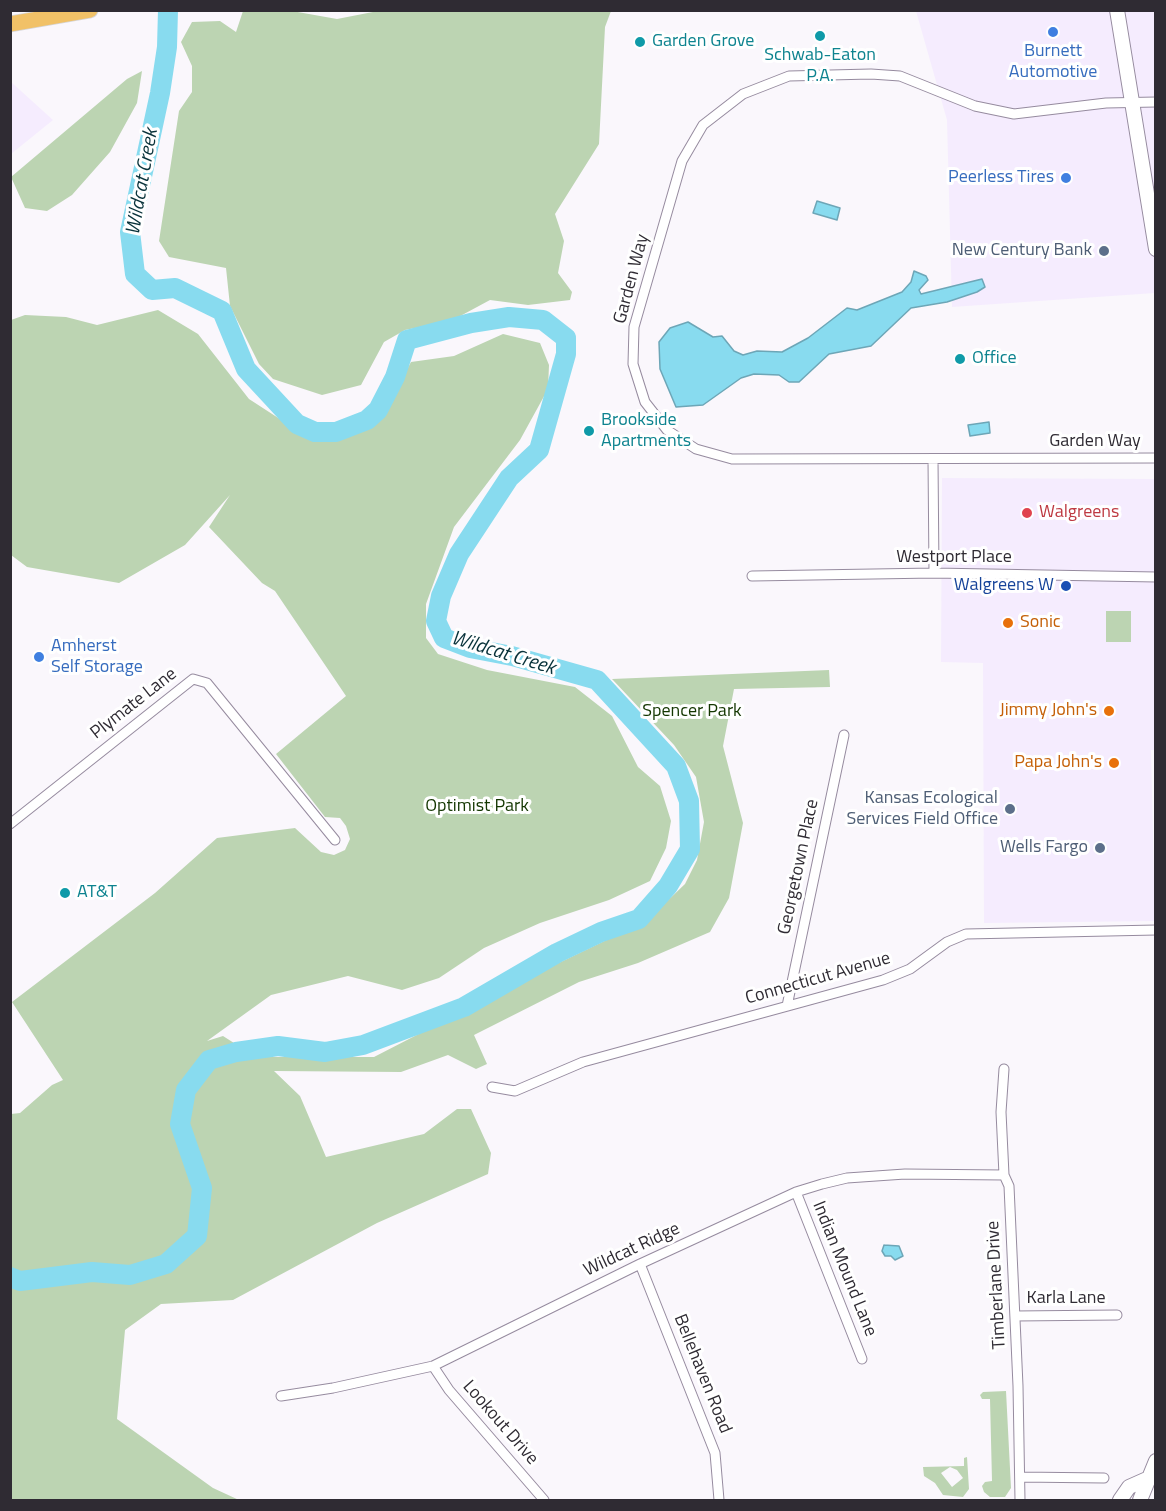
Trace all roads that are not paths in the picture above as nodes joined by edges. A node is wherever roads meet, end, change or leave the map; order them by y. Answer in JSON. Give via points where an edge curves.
{"nodes":[{"id":1,"x":1117,"y":10,"type":"edge"},
{"id":2,"x":86,"y":11,"type":"edge"},
{"id":3,"x":10,"y":24,"type":"edge"},
{"id":4,"x":1131,"y":102,"type":"junction"},
{"id":5,"x":1155,"y":102,"type":"edge"},
{"id":6,"x":1155,"y":249,"type":"edge"},
{"id":7,"x":1155,"y":458,"type":"edge"},
{"id":8,"x":933,"y":459,"type":"junction"},
{"id":9,"x":934,"y":573,"type":"junction"},
{"id":10,"x":752,"y":576,"type":"dead end"},
{"id":11,"x":1155,"y":577,"type":"edge"},
{"id":12,"x":844,"y":735,"type":"dead end"},
{"id":13,"x":10,"y":824,"type":"edge"},
{"id":14,"x":335,"y":840,"type":"dead end"},
{"id":15,"x":1155,"y":930,"type":"edge"},
{"id":16,"x":787,"y":1006,"type":"junction"},
{"id":17,"x":1004,"y":1069,"type":"dead end"},
{"id":18,"x":492,"y":1087,"type":"dead end"},
{"id":19,"x":1004,"y":1175,"type":"junction"},
{"id":20,"x":796,"y":1192,"type":"junction"},
{"id":21,"x":640,"y":1264,"type":"junction"},
{"id":22,"x":1117,"y":1315,"type":"dead end"},
{"id":23,"x":1015,"y":1316,"type":"junction"},
{"id":24,"x":862,"y":1359,"type":"dead end"},
{"id":25,"x":433,"y":1366,"type":"junction"},
{"id":26,"x":281,"y":1396,"type":"dead end"},
{"id":27,"x":1155,"y":1461,"type":"edge"},
{"id":28,"x":1020,"y":1477,"type":"junction"},
{"id":29,"x":1104,"y":1478,"type":"dead end"},
{"id":30,"x":1151,"y":1481,"type":"edge"},
{"id":31,"x":544,"y":1500,"type":"edge"},
{"id":32,"x":719,"y":1500,"type":"edge"},
{"id":33,"x":1020,"y":1500,"type":"edge"},
{"id":34,"x":1120,"y":1500,"type":"edge"},
{"id":35,"x":1140,"y":1500,"type":"edge"}],
"edges":[{"from":1,"to":4,"type":"main road"},
{"from":2,"to":3,"type":"main road"},
{"from":4,"to":5,"type":"street","name":"Garden Way"},
{"from":4,"to":6,"type":"main road"},
{"from":4,"to":8,"type":"street","name":"Garden Way","via":[[1014,114],[975,106],[900,76],[789,76],[729,103],[703,125],[682,161],[634,327],[633,364],[645,402],[667,430],[696,449],[732,459]]},
{"from":7,"to":8,"type":"street","name":"Garden Way"},
{"from":8,"to":9,"type":"street"},
{"from":9,"to":10,"type":"street","name":"Westport Place"},
{"from":9,"to":11,"type":"street","name":"Westport Place"},
{"from":12,"to":16,"type":"street","name":"Georgetown Place"},
{"from":13,"to":14,"type":"street","name":"Plymate Lane","via":[[193,679],[207,683]]},
{"from":15,"to":16,"type":"street","name":"Connecticut Avenue","via":[[966,934],[947,942],[910,969],[883,980]]},
{"from":16,"to":18,"type":"street","name":"Connecticut Avenue","via":[[583,1062],[515,1091]]},
{"from":17,"to":19,"type":"street","name":"Timberlane Drive"},
{"from":19,"to":20,"type":"street","name":"Wildcat Ridge","via":[[847,1178]]},
{"from":19,"to":23,"type":"street","name":"Timberlane Drive","via":[[1009,1186]]},
{"from":20,"to":21,"type":"street","name":"Wildcat Ridge"},
{"from":20,"to":24,"type":"street","name":"Indian Mound Lane"},
{"from":21,"to":25,"type":"street","name":"Wildcat Ridge"},
{"from":21,"to":32,"type":"street","name":"Bellehaven Road","via":[[716,1453]]},
{"from":22,"to":23,"type":"street","name":"Karla Lane"},
{"from":23,"to":28,"type":"street","name":"Timberlane Drive"},
{"from":25,"to":26,"type":"street","name":"Wildcat Ridge","via":[[333,1389]]},
{"from":25,"to":31,"type":"street","name":"Lookout Drive","via":[[448,1389]]},
{"from":27,"to":30,"type":"main road"},
{"from":28,"to":29,"type":"street"},
{"from":28,"to":33,"type":"street","name":"Timberlane Drive"},
{"from":30,"to":34,"type":"main road","via":[[1129,1487]]},
{"from":30,"to":35,"type":"main road"}]}
